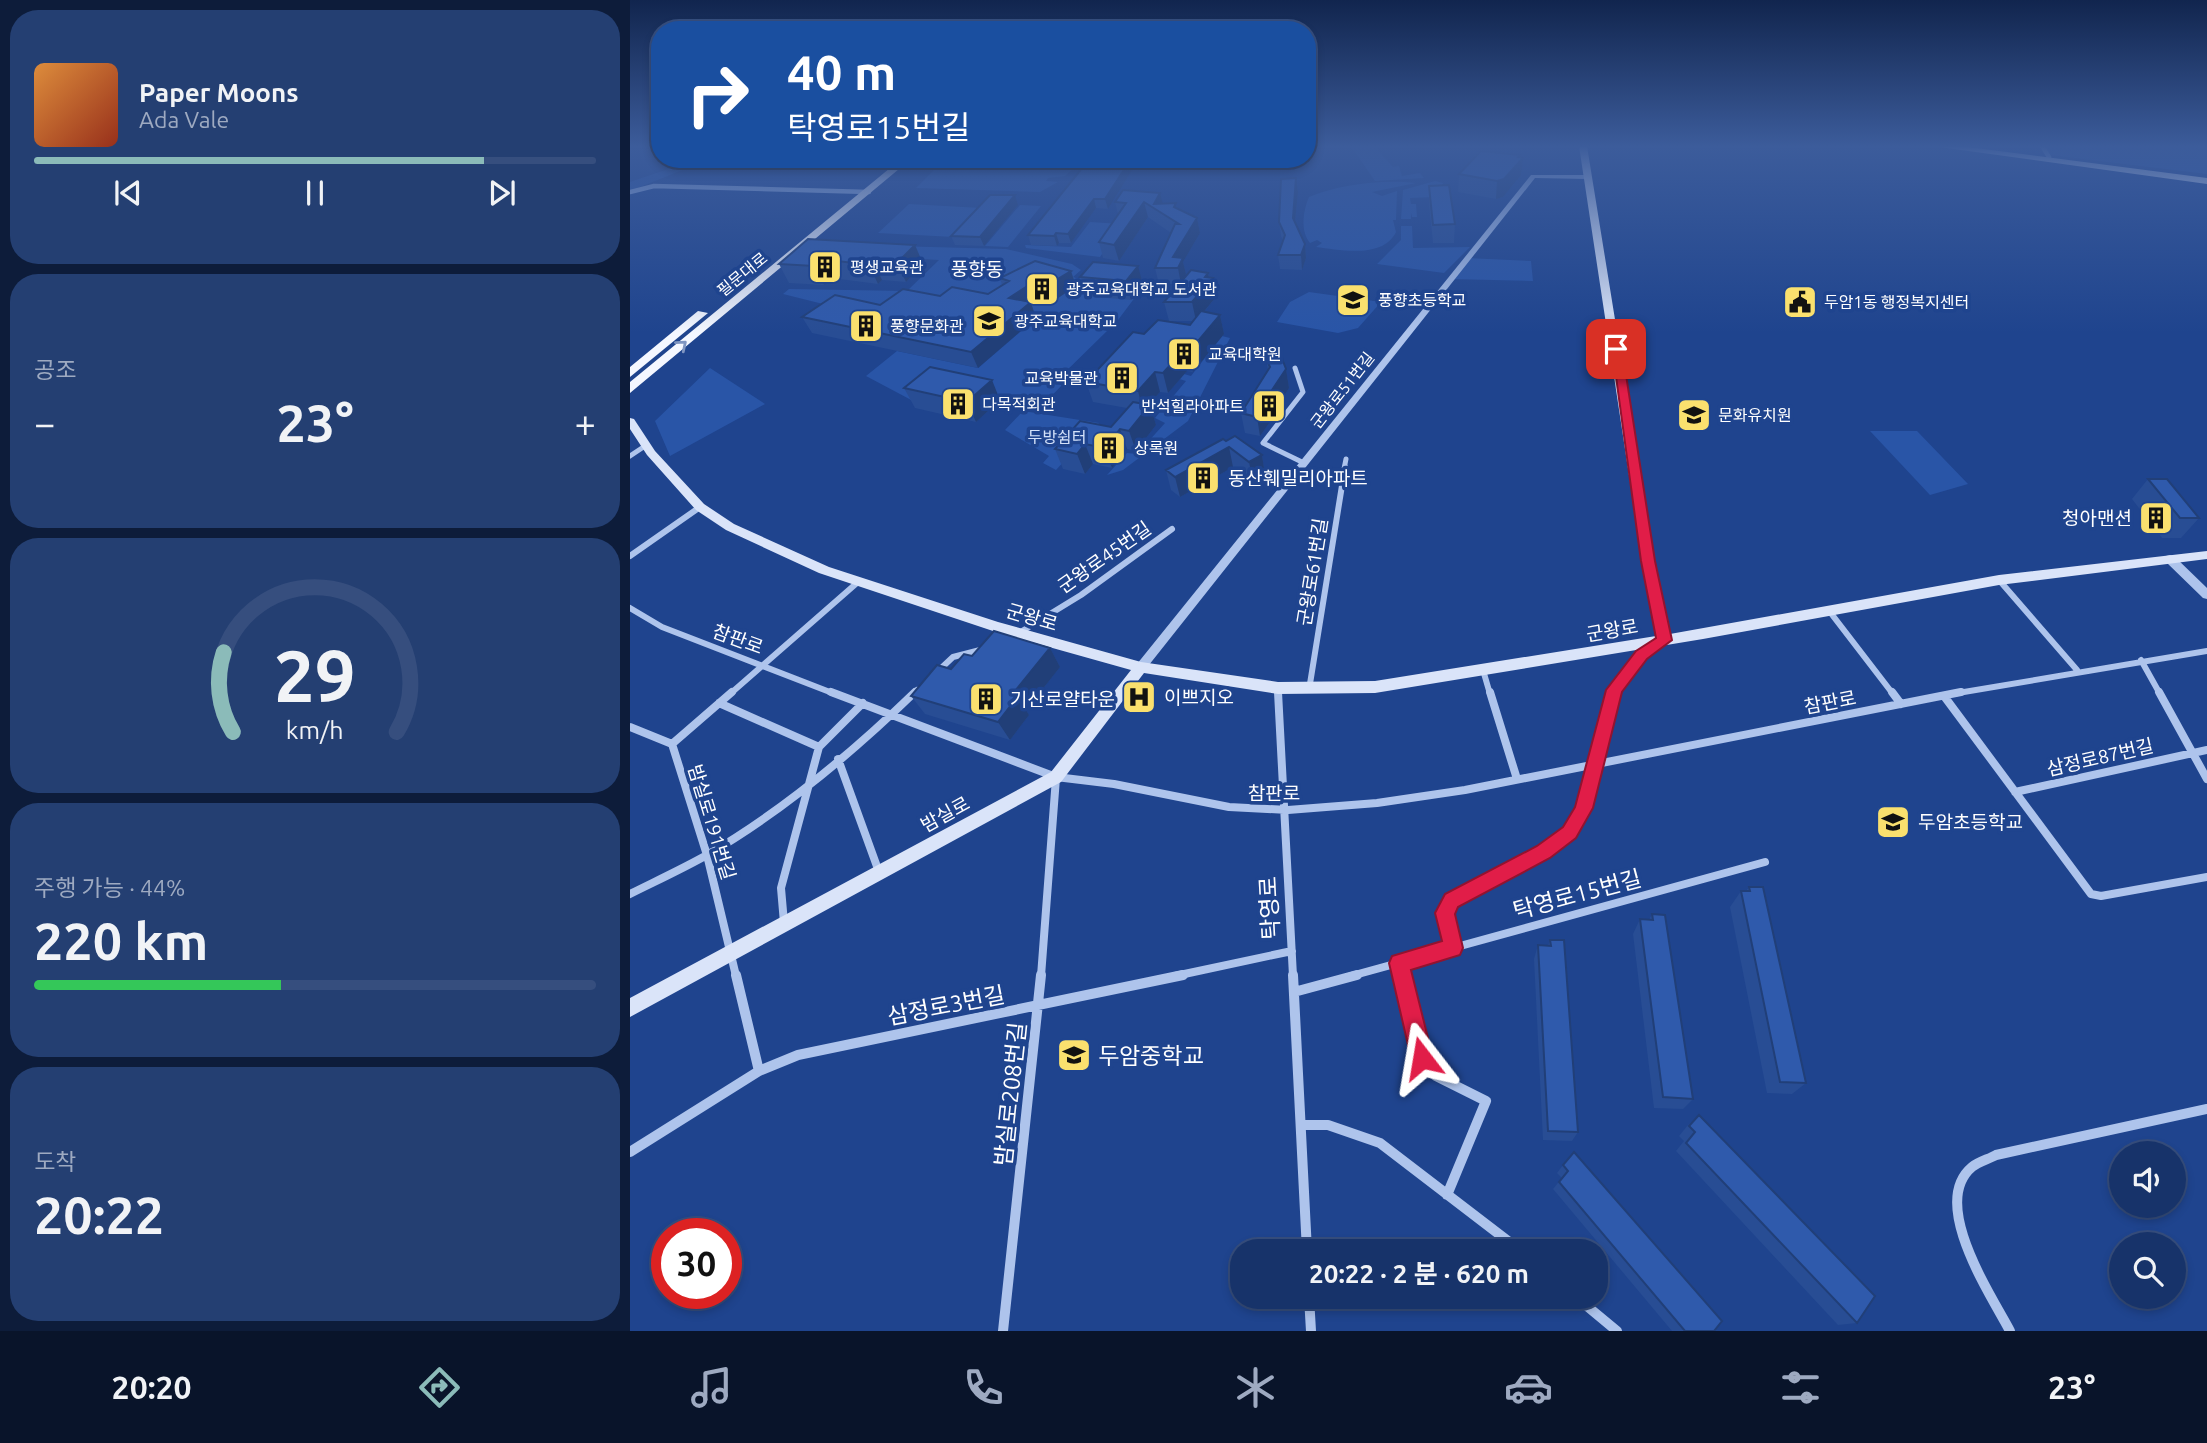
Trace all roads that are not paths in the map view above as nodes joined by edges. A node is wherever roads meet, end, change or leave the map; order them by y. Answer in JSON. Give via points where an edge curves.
{"nodes":[{"id":1,"x":832,"y":208,"type":"edge"},
{"id":2,"x":849,"y":208,"type":"edge"},
{"id":3,"x":1507,"y":208,"type":"edge"},
{"id":4,"x":1593,"y":208,"type":"edge"},
{"id":5,"x":1295,"y":368,"type":"dead end"},
{"id":6,"x":630,"y":373,"type":"edge"},
{"id":7,"x":630,"y":388,"type":"edge"},
{"id":8,"x":630,"y":421,"type":"edge"},
{"id":9,"x":645,"y":446,"type":"junction"},
{"id":10,"x":630,"y":456,"type":"edge"},
{"id":11,"x":1346,"y":459,"type":"dead end"},
{"id":12,"x":1304,"y":463,"type":"junction"},
{"id":13,"x":700,"y":507,"type":"junction"},
{"id":14,"x":1172,"y":529,"type":"dead end"},
{"id":15,"x":2207,"y":555,"type":"edge"},
{"id":16,"x":630,"y":556,"type":"edge"},
{"id":17,"x":2170,"y":559,"type":"junction"},
{"id":18,"x":1999,"y":580,"type":"junction"},
{"id":19,"x":858,"y":582,"type":"junction"},
{"id":20,"x":2207,"y":595,"type":"edge"},
{"id":21,"x":630,"y":608,"type":"edge"},
{"id":22,"x":1830,"y":612,"type":"junction"},
{"id":23,"x":1025,"y":635,"type":"junction"},
{"id":24,"x":1664,"y":640,"type":"junction"},
{"id":25,"x":1006,"y":644,"type":"edge"},
{"id":26,"x":993,"y":647,"type":"edge"},
{"id":27,"x":2207,"y":650,"type":"edge"},
{"id":28,"x":2141,"y":660,"type":"junction"},
{"id":29,"x":764,"y":665,"type":"junction"},
{"id":30,"x":1141,"y":667,"type":"junction"},
{"id":31,"x":1483,"y":670,"type":"junction"},
{"id":32,"x":2077,"y":670,"type":"junction"},
{"id":33,"x":1278,"y":688,"type":"junction"},
{"id":34,"x":1309,"y":690,"type":"junction"},
{"id":35,"x":1944,"y":696,"type":"junction"},
{"id":36,"x":863,"y":703,"type":"junction"},
{"id":37,"x":719,"y":704,"type":"junction"},
{"id":38,"x":1901,"y":704,"type":"junction"},
{"id":39,"x":893,"y":715,"type":"junction"},
{"id":40,"x":630,"y":727,"type":"edge"},
{"id":41,"x":672,"y":744,"type":"junction"},
{"id":42,"x":819,"y":747,"type":"junction"},
{"id":43,"x":2207,"y":750,"type":"edge"},
{"id":44,"x":2193,"y":752,"type":"junction"},
{"id":45,"x":838,"y":759,"type":"junction"},
{"id":46,"x":1592,"y":765,"type":"junction"},
{"id":47,"x":1056,"y":777,"type":"junction"},
{"id":48,"x":1517,"y":779,"type":"junction"},
{"id":49,"x":2207,"y":779,"type":"edge"},
{"id":50,"x":808,"y":782,"type":"junction"},
{"id":51,"x":2015,"y":792,"type":"junction"},
{"id":52,"x":1284,"y":810,"type":"junction"},
{"id":53,"x":707,"y":855,"type":"junction"},
{"id":54,"x":1765,"y":862,"type":"dead end"},
{"id":55,"x":880,"y":873,"type":"junction"},
{"id":56,"x":2207,"y":877,"type":"edge"},
{"id":57,"x":630,"y":894,"type":"edge"},
{"id":58,"x":784,"y":924,"type":"junction"},
{"id":59,"x":1453,"y":948,"type":"junction"},
{"id":60,"x":1292,"y":951,"type":"junction"},
{"id":61,"x":732,"y":953,"type":"junction"},
{"id":62,"x":1399,"y":963,"type":"junction"},
{"id":63,"x":1294,"y":992,"type":"junction"},
{"id":64,"x":1039,"y":1006,"type":"junction"},
{"id":65,"x":630,"y":1008,"type":"edge"},
{"id":66,"x":759,"y":1071,"type":"junction"},
{"id":67,"x":2207,"y":1109,"type":"edge"},
{"id":68,"x":1301,"y":1125,"type":"junction"},
{"id":69,"x":630,"y":1152,"type":"edge"},
{"id":70,"x":1447,"y":1195,"type":"junction"},
{"id":71,"x":1306,"y":1239,"type":"edge"},
{"id":72,"x":1505,"y":1239,"type":"edge"},
{"id":73,"x":1310,"y":1309,"type":"edge"},
{"id":74,"x":1590,"y":1309,"type":"edge"},
{"id":75,"x":1003,"y":1331,"type":"edge"},
{"id":76,"x":1311,"y":1331,"type":"edge"},
{"id":77,"x":1617,"y":1331,"type":"edge"},
{"id":78,"x":2010,"y":1331,"type":"edge"}],
"edges":[{"from":1,"to":6,"type":"main road","name":"필문대로"},
{"from":7,"to":2,"type":"main road","name":"필문대로","one_way":true},
{"from":3,"to":12,"type":"street","name":"군왕로51번길"},
{"from":4,"to":24,"type":"main road"},
{"from":5,"to":12,"type":"street","via":[[1303,391],[1263,443]]},
{"from":8,"to":9,"type":"main road","name":"군왕로"},
{"from":9,"to":10,"type":"street"},
{"from":9,"to":13,"type":"main road","name":"군왕로"},
{"from":11,"to":34,"type":"street","name":"군왕로61번길"},
{"from":12,"to":30,"type":"street","name":"군왕로51번길"},
{"from":13,"to":16,"type":"street"},
{"from":13,"to":19,"type":"main road","name":"군왕로","via":[[739,531]]},
{"from":14,"to":23,"type":"street","name":"군왕로45번길"},
{"from":15,"to":17,"type":"main road","name":"군왕로"},
{"from":17,"to":18,"type":"main road","name":"군왕로"},
{"from":17,"to":20,"type":"street"},
{"from":18,"to":22,"type":"main road","name":"군왕로"},
{"from":18,"to":32,"type":"street"},
{"from":19,"to":23,"type":"main road","name":"군왕로"},
{"from":19,"to":29,"type":"street"},
{"from":21,"to":29,"type":"street","name":"참판로","via":[[662,627]]},
{"from":22,"to":24,"type":"main road","name":"군왕로"},
{"from":22,"to":38,"type":"street"},
{"from":23,"to":25,"type":"street","name":"군왕로45번길"},
{"from":23,"to":30,"type":"main road","name":"군왕로"},
{"from":24,"to":31,"type":"main road","name":"군왕로"},
{"from":24,"to":46,"type":"street","via":[[1642,655],[1615,690]]},
{"from":26,"to":39,"type":"street","via":[[953,657]]},
{"from":27,"to":28,"type":"street","name":"참판로"},
{"from":28,"to":32,"type":"street","name":"참판로"},
{"from":28,"to":44,"type":"street","name":"삼정로87번길"},
{"from":29,"to":36,"type":"street","name":"참판로"},
{"from":29,"to":37,"type":"street"},
{"from":30,"to":33,"type":"main road","name":"군왕로"},
{"from":30,"to":47,"type":"main road","name":"밤실로"},
{"from":31,"to":34,"type":"main road","name":"군왕로","via":[[1375,687]]},
{"from":31,"to":48,"type":"street"},
{"from":32,"to":35,"type":"street","name":"참판로"},
{"from":33,"to":34,"type":"main road","name":"군왕로"},
{"from":33,"to":52,"type":"street","name":"탁영로"},
{"from":35,"to":38,"type":"street","name":"참판로"},
{"from":35,"to":51,"type":"street"},
{"from":36,"to":39,"type":"street","name":"참판로"},
{"from":36,"to":42,"type":"street"},
{"from":37,"to":41,"type":"street"},
{"from":37,"to":42,"type":"street"},
{"from":38,"to":46,"type":"street","name":"참판로"},
{"from":39,"to":45,"type":"street"},
{"from":39,"to":47,"type":"street","name":"참판로"},
{"from":40,"to":41,"type":"street","name":"밤실로191번길"},
{"from":41,"to":53,"type":"street","name":"밤실로191번길"},
{"from":42,"to":50,"type":"street"},
{"from":43,"to":44,"type":"street","name":"삼정로87번길"},
{"from":44,"to":49,"type":"street","name":"삼정로87번길"},
{"from":44,"to":51,"type":"street","name":"삼정로87번길"},
{"from":45,"to":50,"type":"street"},
{"from":45,"to":55,"type":"street"},
{"from":46,"to":48,"type":"street","name":"참판로"},
{"from":46,"to":59,"type":"street","via":[[1584,808],[1570,832],[1544,852],[1462,893],[1445,908]]},
{"from":47,"to":52,"type":"street","name":"참판로","via":[[1086,779],[1201,804]]},
{"from":47,"to":55,"type":"main road","name":"밤실로"},
{"from":47,"to":64,"type":"street","name":"밤실로208번길"},
{"from":48,"to":52,"type":"street","name":"참판로","via":[[1399,802]]},
{"from":50,"to":53,"type":"street"},
{"from":50,"to":58,"type":"street","via":[[781,888]]},
{"from":51,"to":56,"type":"street","via":[[2091,894]]},
{"from":52,"to":60,"type":"street","name":"탁영로"},
{"from":53,"to":57,"type":"street"},
{"from":53,"to":61,"type":"street","name":"밤실로191번길"},
{"from":54,"to":59,"type":"street","name":"탁영로15번길"},
{"from":55,"to":58,"type":"main road","name":"밤실로"},
{"from":58,"to":61,"type":"main road","name":"밤실로"},
{"from":59,"to":62,"type":"street","name":"탁영로15번길"},
{"from":60,"to":63,"type":"street","name":"탁영로"},
{"from":60,"to":64,"type":"street","name":"삼정로3번길"},
{"from":61,"to":65,"type":"main road","name":"밤실로"},
{"from":61,"to":66,"type":"street"},
{"from":62,"to":63,"type":"street","name":"탁영로15번길"},
{"from":62,"to":70,"type":"street","via":[[1427,1068],[1486,1101]]},
{"from":63,"to":68,"type":"street","name":"탁영로"},
{"from":64,"to":66,"type":"street","name":"삼정로3번길","via":[[798,1055]]},
{"from":64,"to":75,"type":"street","name":"밤실로208번길"},
{"from":66,"to":69,"type":"street","name":"삼정로3번길"},
{"from":67,"to":78,"type":"street","via":[[1996,1155],[1962,1174],[1956,1203],[1961,1232]]},
{"from":68,"to":70,"type":"street","via":[[1328,1125],[1380,1143]]},
{"from":68,"to":71,"type":"street","name":"탁영로"},
{"from":70,"to":72,"type":"street"},
{"from":73,"to":76,"type":"street"},
{"from":74,"to":77,"type":"street"}]}
